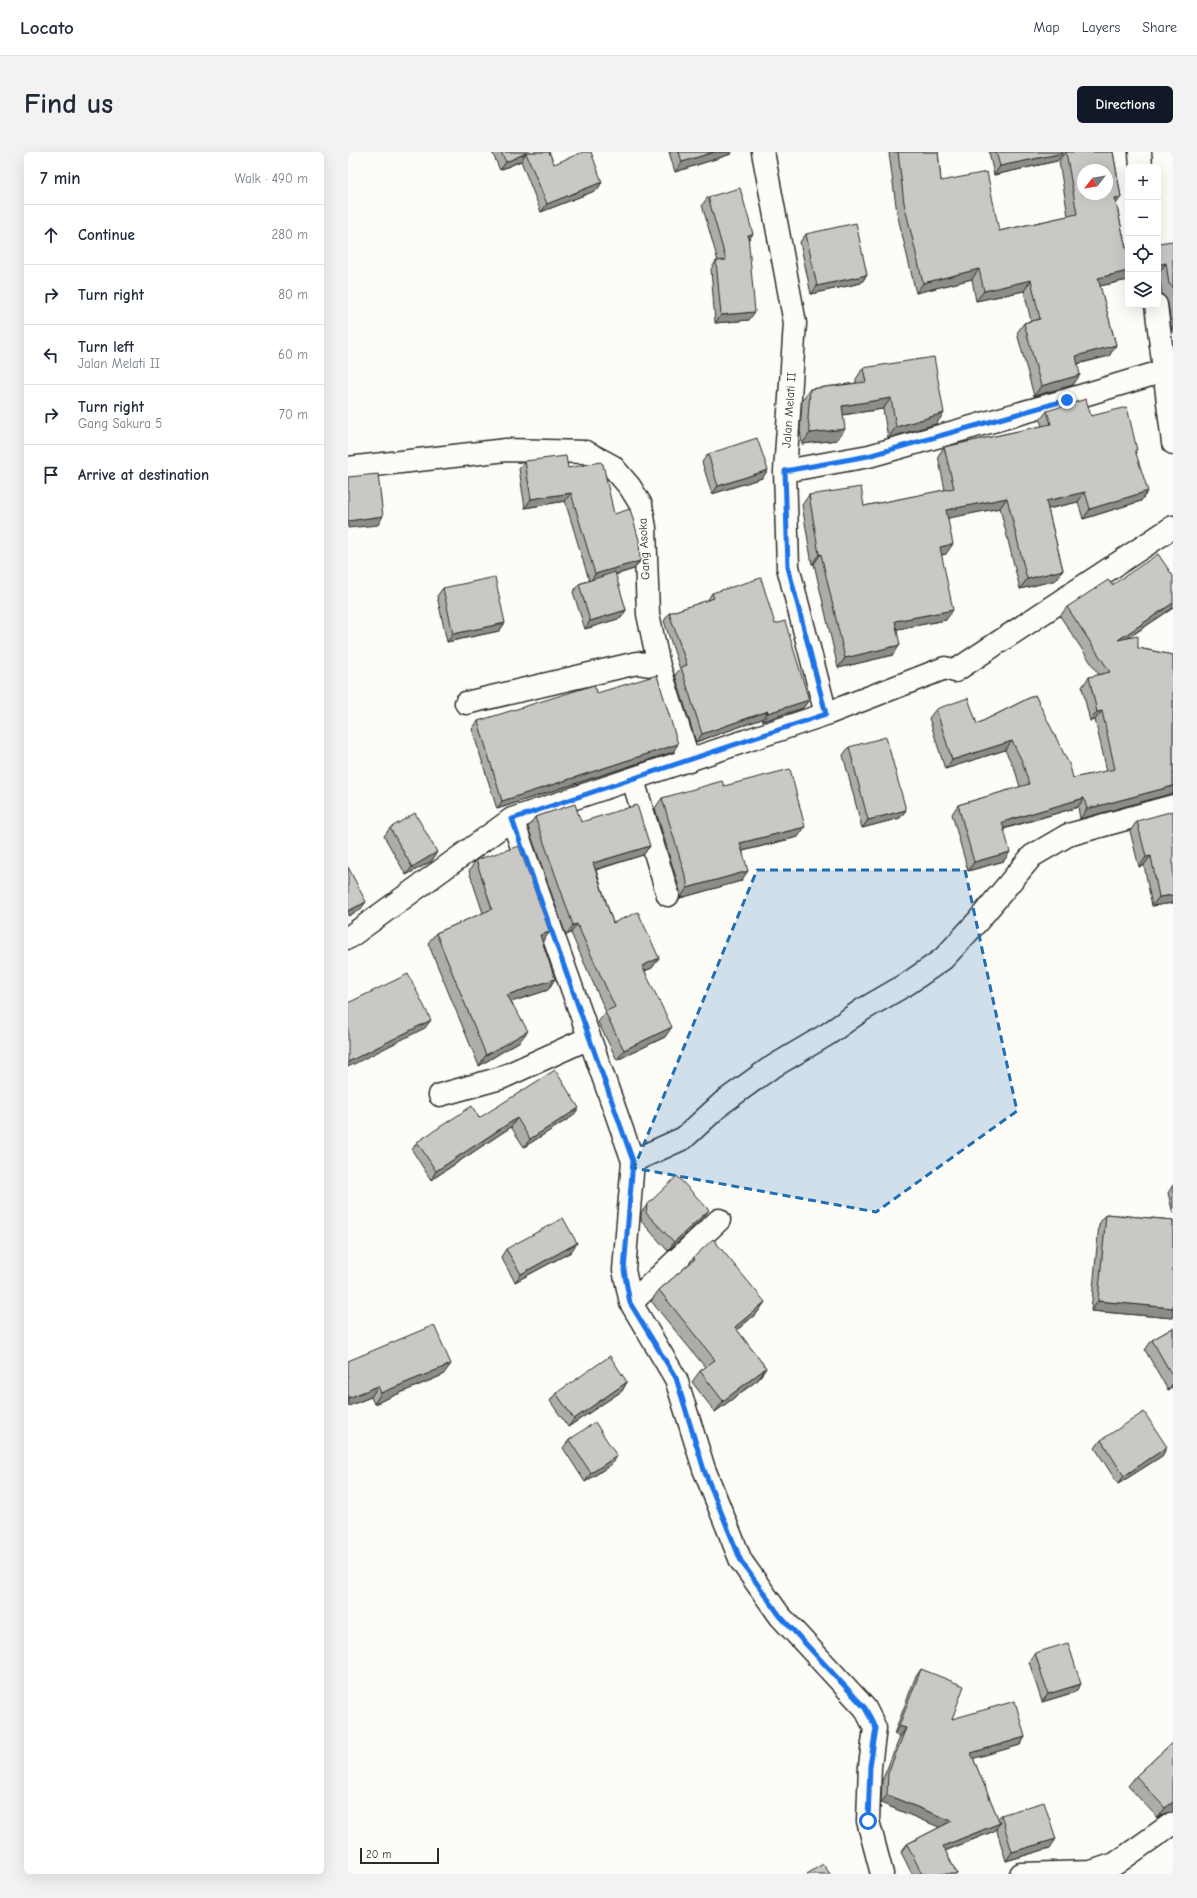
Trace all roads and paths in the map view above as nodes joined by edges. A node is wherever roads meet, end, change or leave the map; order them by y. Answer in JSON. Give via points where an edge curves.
{"nodes":[{"id":1,"x":763,"y":152,"type":"edge"},
{"id":2,"x":1140,"y":152,"type":"edge"},
{"id":3,"x":1141,"y":164,"type":"edge"},
{"id":4,"x":1157,"y":308,"type":"edge"},
{"id":5,"x":1169,"y":368,"type":"edge"},
{"id":6,"x":1173,"y":443,"type":"edge"},
{"id":7,"x":348,"y":468,"type":"edge"},
{"id":8,"x":785,"y":471,"type":"junction"},
{"id":9,"x":1173,"y":527,"type":"edge"},
{"id":10,"x":659,"y":666,"type":"junction"},
{"id":11,"x":466,"y":703,"type":"dead end"},
{"id":12,"x":826,"y":714,"type":"junction"},
{"id":13,"x":689,"y":761,"type":"junction"},
{"id":14,"x":633,"y":780,"type":"junction"},
{"id":15,"x":1173,"y":806,"type":"edge"},
{"id":16,"x":512,"y":819,"type":"junction"},
{"id":17,"x":668,"y":895,"type":"dead end"},
{"id":18,"x":348,"y":938,"type":"edge"},
{"id":19,"x":589,"y":1038,"type":"junction"},
{"id":20,"x":440,"y":1095,"type":"dead end"},
{"id":21,"x":633,"y":1161,"type":"junction"},
{"id":22,"x":719,"y":1220,"type":"dead end"},
{"id":23,"x":630,"y":1303,"type":"junction"},
{"id":24,"x":1173,"y":1824,"type":"edge"},
{"id":25,"x":1091,"y":1873,"type":"edge"},
{"id":26,"x":882,"y":1874,"type":"edge"},
{"id":27,"x":1021,"y":1874,"type":"edge"}],
"edges":[{"from":1,"to":8,"type":"street","name":"Jalan Melati II","via":[[795,322]]},
{"from":2,"to":3,"type":"street"},
{"from":4,"to":5,"type":"street"},
{"from":5,"to":6,"type":"street"},
{"from":5,"to":8,"type":"street","via":[[1067,400],[868,456]]},
{"from":7,"to":10,"type":"street","name":"Gang Asoka","via":[[506,450],[586,452],[612,466],[641,505],[648,614]]},
{"from":8,"to":12,"type":"street","name":"Jalan Melati II","via":[[788,567]]},
{"from":9,"to":12,"type":"street","via":[[955,672],[944,668]]},
{"from":10,"to":11,"type":"street","via":[[637,663]]},
{"from":10,"to":13,"type":"street","name":"Gang Asoka"},
{"from":12,"to":13,"type":"street"},
{"from":13,"to":14,"type":"street"},
{"from":14,"to":16,"type":"street"},
{"from":14,"to":17,"type":"street"},
{"from":15,"to":21,"type":"street","via":[[1068,835],[1032,856],[943,959],[769,1069],[722,1103],[684,1138]]},
{"from":16,"to":18,"type":"street"},
{"from":16,"to":19,"type":"street"},
{"from":19,"to":20,"type":"street","via":[[501,1078]]},
{"from":19,"to":21,"type":"street"},
{"from":21,"to":23,"type":"street","via":[[624,1270]]},
{"from":22,"to":23,"type":"street"},
{"from":23,"to":26,"type":"street","via":[[676,1378],[704,1470],[741,1561],[780,1616],[865,1708],[876,1728],[870,1766],[868,1821]]},
{"from":24,"to":25,"type":"street","via":[[1115,1864]]},
{"from":25,"to":27,"type":"street"}]}
